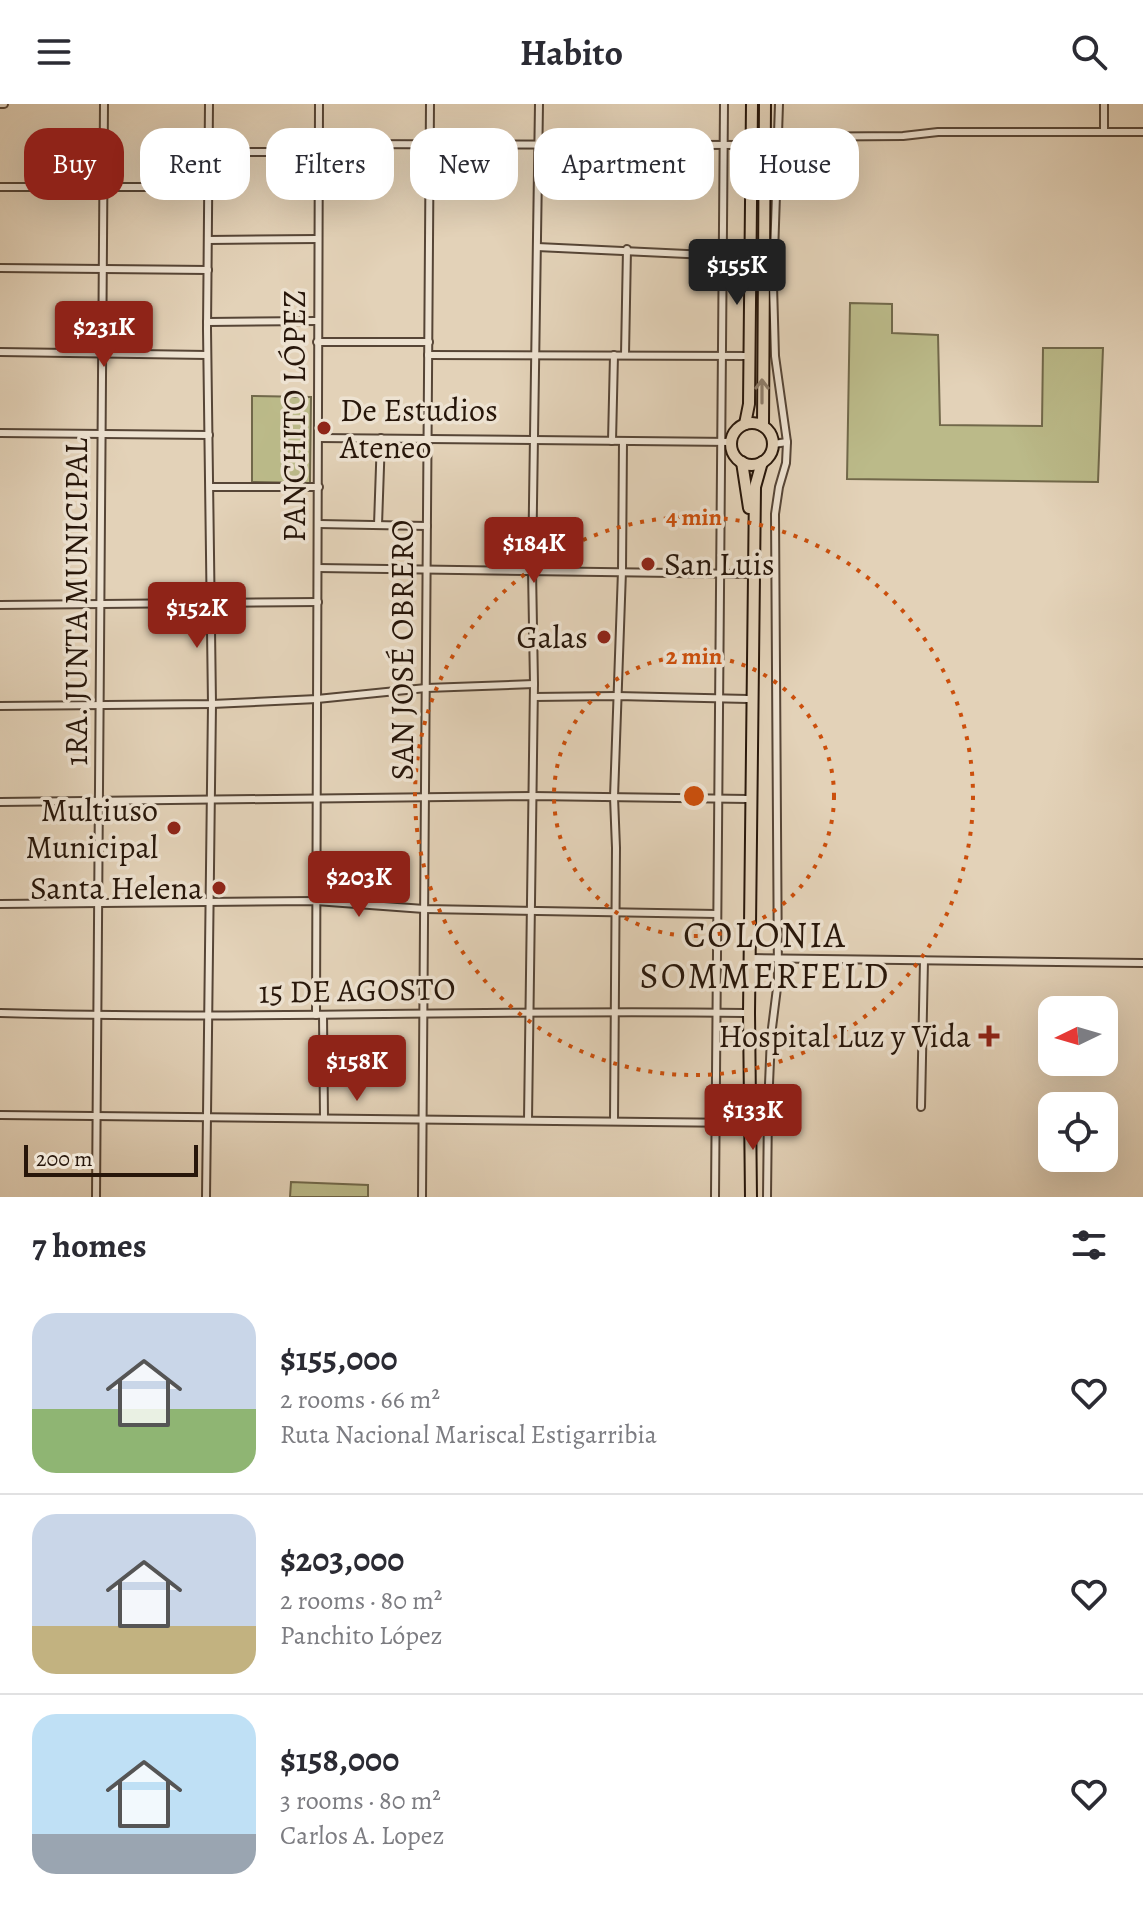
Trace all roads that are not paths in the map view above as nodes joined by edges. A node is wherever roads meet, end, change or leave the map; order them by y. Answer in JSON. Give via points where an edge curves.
{"nodes":[{"id":1,"x":104,"y":104,"type":"edge"},
{"id":2,"x":209,"y":104,"type":"edge"},
{"id":3,"x":319,"y":104,"type":"edge"},
{"id":4,"x":430,"y":104,"type":"edge"},
{"id":5,"x":539,"y":104,"type":"edge"},
{"id":6,"x":724,"y":104,"type":"edge"},
{"id":7,"x":752,"y":104,"type":"edge"},
{"id":8,"x":765,"y":104,"type":"edge"},
{"id":9,"x":779,"y":104,"type":"edge"},
{"id":10,"x":1104,"y":104,"type":"edge"},
{"id":11,"x":104,"y":128,"type":"edge"},
{"id":12,"x":209,"y":128,"type":"edge"},
{"id":13,"x":319,"y":128,"type":"edge"},
{"id":14,"x":430,"y":128,"type":"edge"},
{"id":15,"x":539,"y":128,"type":"edge"},
{"id":16,"x":752,"y":128,"type":"edge"},
{"id":17,"x":769,"y":128,"type":"edge"},
{"id":18,"x":773,"y":128,"type":"edge"},
{"id":19,"x":1104,"y":132,"type":"junction"},
{"id":20,"x":1143,"y":132,"type":"edge"},
{"id":21,"x":859,"y":136,"type":"edge"},
{"id":22,"x":714,"y":145,"type":"edge"},
{"id":23,"x":724,"y":145,"type":"junction"},
{"id":24,"x":730,"y":145,"type":"edge"},
{"id":25,"x":0,"y":187,"type":"edge"},
{"id":26,"x":24,"y":187,"type":"edge"},
{"id":27,"x":104,"y":200,"type":"edge"},
{"id":28,"x":208,"y":200,"type":"edge"},
{"id":29,"x":318,"y":200,"type":"edge"},
{"id":30,"x":430,"y":200,"type":"edge"},
{"id":31,"x":538,"y":200,"type":"edge"},
{"id":32,"x":752,"y":200,"type":"edge"},
{"id":33,"x":769,"y":200,"type":"edge"},
{"id":34,"x":772,"y":200,"type":"edge"},
{"id":35,"x":318,"y":239,"type":"junction"},
{"id":36,"x":208,"y":240,"type":"junction"},
{"id":37,"x":537,"y":247,"type":"junction"},
{"id":38,"x":627,"y":249,"type":"junction"},
{"id":39,"x":751,"y":257,"type":"junction"},
{"id":40,"x":722,"y":258,"type":"junction"},
{"id":41,"x":0,"y":268,"type":"edge"},
{"id":42,"x":103,"y":269,"type":"junction"},
{"id":43,"x":208,"y":270,"type":"junction"},
{"id":44,"x":316,"y":321,"type":"junction"},
{"id":45,"x":207,"y":322,"type":"junction"},
{"id":46,"x":317,"y":342,"type":"junction"},
{"id":47,"x":429,"y":342,"type":"junction"},
{"id":48,"x":0,"y":352,"type":"edge"},
{"id":49,"x":102,"y":354,"type":"junction"},
{"id":50,"x":207,"y":355,"type":"junction"},
{"id":51,"x":428,"y":355,"type":"junction"},
{"id":52,"x":535,"y":355,"type":"junction"},
{"id":53,"x":614,"y":355,"type":"junction"},
{"id":54,"x":625,"y":355,"type":"junction"},
{"id":55,"x":722,"y":355,"type":"junction"},
{"id":56,"x":749,"y":356,"type":"junction"},
{"id":57,"x":745,"y":424,"type":"junction"},
{"id":58,"x":763,"y":426,"type":"junction"},
{"id":59,"x":0,"y":433,"type":"edge"},
{"id":60,"x":102,"y":434,"type":"junction"},
{"id":61,"x":209,"y":435,"type":"junction"},
{"id":62,"x":319,"y":438,"type":"junction"},
{"id":63,"x":381,"y":438,"type":"junction"},
{"id":64,"x":428,"y":439,"type":"junction"},
{"id":65,"x":534,"y":440,"type":"junction"},
{"id":66,"x":612,"y":441,"type":"junction"},
{"id":67,"x":623,"y":441,"type":"junction"},
{"id":68,"x":726,"y":442,"type":"junction"},
{"id":69,"x":787,"y":442,"type":"junction"},
{"id":70,"x":774,"y":444,"type":"junction"},
{"id":71,"x":742,"y":462,"type":"junction"},
{"id":72,"x":762,"y":462,"type":"junction"},
{"id":73,"x":210,"y":487,"type":"junction"},
{"id":74,"x":319,"y":487,"type":"junction"},
{"id":75,"x":319,"y":524,"type":"junction"},
{"id":76,"x":378,"y":525,"type":"junction"},
{"id":77,"x":427,"y":526,"type":"junction"},
{"id":78,"x":318,"y":568,"type":"junction"},
{"id":79,"x":427,"y":569,"type":"junction"},
{"id":80,"x":532,"y":570,"type":"junction"},
{"id":81,"x":622,"y":571,"type":"junction"},
{"id":82,"x":720,"y":574,"type":"junction"},
{"id":83,"x":749,"y":574,"type":"junction"},
{"id":84,"x":318,"y":602,"type":"junction"},
{"id":85,"x":212,"y":603,"type":"junction"},
{"id":86,"x":100,"y":604,"type":"junction"},
{"id":87,"x":0,"y":605,"type":"edge"},
{"id":88,"x":534,"y":684,"type":"junction"},
{"id":89,"x":426,"y":688,"type":"junction"},
{"id":90,"x":617,"y":696,"type":"junction"},
{"id":91,"x":534,"y":697,"type":"junction"},
{"id":92,"x":317,"y":699,"type":"junction"},
{"id":93,"x":748,"y":699,"type":"junction"},
{"id":94,"x":719,"y":700,"type":"junction"},
{"id":95,"x":212,"y":704,"type":"junction"},
{"id":96,"x":0,"y":706,"type":"edge"},
{"id":97,"x":100,"y":706,"type":"junction"},
{"id":98,"x":532,"y":796,"type":"junction"},
{"id":99,"x":425,"y":797,"type":"junction"},
{"id":100,"x":614,"y":797,"type":"junction"},
{"id":101,"x":717,"y":798,"type":"junction"},
{"id":102,"x":317,"y":799,"type":"junction"},
{"id":103,"x":748,"y":799,"type":"junction"},
{"id":104,"x":211,"y":800,"type":"junction"},
{"id":105,"x":0,"y":802,"type":"edge"},
{"id":106,"x":99,"y":803,"type":"junction"},
{"id":107,"x":316,"y":901,"type":"junction"},
{"id":108,"x":97,"y":903,"type":"junction"},
{"id":109,"x":210,"y":903,"type":"junction"},
{"id":110,"x":0,"y":904,"type":"edge"},
{"id":111,"x":424,"y":909,"type":"junction"},
{"id":112,"x":531,"y":911,"type":"junction"},
{"id":113,"x":615,"y":913,"type":"junction"},
{"id":114,"x":717,"y":914,"type":"junction"},
{"id":115,"x":751,"y":958,"type":"junction"},
{"id":116,"x":777,"y":959,"type":"junction"},
{"id":117,"x":924,"y":960,"type":"junction"},
{"id":118,"x":1143,"y":963,"type":"edge"},
{"id":119,"x":615,"y":1012,"type":"junction"},
{"id":120,"x":715,"y":1012,"type":"junction"},
{"id":121,"x":0,"y":1013,"type":"edge"},
{"id":122,"x":424,"y":1013,"type":"junction"},
{"id":123,"x":529,"y":1013,"type":"junction"},
{"id":124,"x":745,"y":1013,"type":"junction"},
{"id":125,"x":320,"y":1015,"type":"junction"},
{"id":126,"x":98,"y":1016,"type":"junction"},
{"id":127,"x":209,"y":1016,"type":"junction"},
{"id":128,"x":750,"y":1106,"type":"junction"},
{"id":129,"x":921,"y":1107,"type":"dead end"},
{"id":130,"x":768,"y":1108,"type":"junction"},
{"id":131,"x":0,"y":1115,"type":"edge"},
{"id":132,"x":97,"y":1115,"type":"junction"},
{"id":133,"x":207,"y":1117,"type":"junction"},
{"id":134,"x":324,"y":1118,"type":"junction"},
{"id":135,"x":423,"y":1119,"type":"junction"},
{"id":136,"x":528,"y":1120,"type":"junction"},
{"id":137,"x":614,"y":1121,"type":"junction"},
{"id":138,"x":714,"y":1123,"type":"junction"},
{"id":139,"x":743,"y":1123,"type":"junction"},
{"id":140,"x":767,"y":1175,"type":"junction"},
{"id":141,"x":750,"y":1177,"type":"junction"},
{"id":142,"x":96,"y":1197,"type":"edge"},
{"id":143,"x":206,"y":1197,"type":"edge"},
{"id":144,"x":422,"y":1197,"type":"edge"},
{"id":145,"x":715,"y":1197,"type":"edge"},
{"id":146,"x":744,"y":1197,"type":"edge"},
{"id":147,"x":751,"y":1197,"type":"edge"},
{"id":148,"x":767,"y":1197,"type":"edge"}],
"edges":[{"from":1,"to":11,"type":"street","name":"1RA. JUNTA MUNICIPAL"},
{"from":2,"to":12,"type":"street"},
{"from":3,"to":13,"type":"street","name":"PANCHITO LÓPEZ"},
{"from":4,"to":14,"type":"street","name":"SAN JOSÉ OBRERO"},
{"from":5,"to":15,"type":"street"},
{"from":6,"to":23,"type":"street"},
{"from":7,"to":16,"type":"highway"},
{"from":8,"to":17,"type":"highway"},
{"from":9,"to":18,"type":"street"},
{"from":10,"to":19,"type":"street"},
{"from":19,"to":20,"type":"street"},
{"from":19,"to":21,"type":"street"},
{"from":22,"to":23,"type":"street"},
{"from":23,"to":24,"type":"street"},
{"from":23,"to":40,"type":"street"},
{"from":25,"to":26,"type":"street"},
{"from":27,"to":42,"type":"street","name":"1RA. JUNTA MUNICIPAL"},
{"from":28,"to":36,"type":"street"},
{"from":29,"to":35,"type":"street","name":"PANCHITO LÓPEZ"},
{"from":30,"to":47,"type":"street","name":"SAN JOSÉ OBRERO"},
{"from":31,"to":37,"type":"street"},
{"from":32,"to":39,"type":"highway"},
{"from":58,"to":33,"type":"highway","one_way":true},
{"from":34,"to":69,"type":"street","via":[[775,356]]},
{"from":35,"to":36,"type":"street"},
{"from":35,"to":44,"type":"street","name":"PANCHITO LÓPEZ"},
{"from":36,"to":43,"type":"street"},
{"from":37,"to":38,"type":"street"},
{"from":37,"to":52,"type":"street"},
{"from":38,"to":40,"type":"street"},
{"from":38,"to":54,"type":"street"},
{"from":39,"to":40,"type":"street"},
{"from":39,"to":56,"type":"highway"},
{"from":40,"to":55,"type":"street"},
{"from":41,"to":42,"type":"street"},
{"from":42,"to":43,"type":"street"},
{"from":42,"to":49,"type":"street","name":"1RA. JUNTA MUNICIPAL"},
{"from":43,"to":45,"type":"street"},
{"from":44,"to":45,"type":"street"},
{"from":44,"to":46,"type":"street","name":"PANCHITO LÓPEZ"},
{"from":45,"to":50,"type":"street"},
{"from":46,"to":47,"type":"street"},
{"from":46,"to":62,"type":"street","name":"PANCHITO LÓPEZ"},
{"from":47,"to":51,"type":"street","name":"SAN JOSÉ OBRERO"},
{"from":48,"to":49,"type":"street"},
{"from":49,"to":50,"type":"street"},
{"from":49,"to":60,"type":"street","name":"1RA. JUNTA MUNICIPAL"},
{"from":50,"to":61,"type":"street"},
{"from":51,"to":52,"type":"street"},
{"from":51,"to":64,"type":"street","name":"SAN JOSÉ OBRERO"},
{"from":52,"to":53,"type":"street"},
{"from":52,"to":65,"type":"street"},
{"from":53,"to":54,"type":"street"},
{"from":53,"to":66,"type":"street"},
{"from":54,"to":55,"type":"street"},
{"from":55,"to":56,"type":"street"},
{"from":55,"to":68,"type":"street"},
{"from":56,"to":57,"type":"highway"},
{"from":57,"to":58,"type":"highway"},
{"from":57,"to":68,"type":"highway"},
{"from":58,"to":70,"type":"highway"},
{"from":59,"to":60,"type":"street"},
{"from":60,"to":61,"type":"street"},
{"from":60,"to":86,"type":"street","name":"1RA. JUNTA MUNICIPAL"},
{"from":61,"to":73,"type":"street"},
{"from":62,"to":63,"type":"street"},
{"from":62,"to":74,"type":"street","name":"PANCHITO LÓPEZ"},
{"from":63,"to":64,"type":"street"},
{"from":63,"to":76,"type":"street"},
{"from":64,"to":65,"type":"street"},
{"from":64,"to":77,"type":"street","name":"SAN JOSÉ OBRERO"},
{"from":65,"to":66,"type":"street"},
{"from":65,"to":80,"type":"street"},
{"from":66,"to":67,"type":"street"},
{"from":67,"to":68,"type":"street"},
{"from":67,"to":81,"type":"street"},
{"from":68,"to":71,"type":"highway"},
{"from":68,"to":82,"type":"street"},
{"from":69,"to":70,"type":"street"},
{"from":69,"to":116,"type":"street","via":[[775,514]]},
{"from":70,"to":72,"type":"highway"},
{"from":71,"to":72,"type":"highway"},
{"from":71,"to":83,"type":"highway"},
{"from":72,"to":115,"type":"highway","via":[[755,487]]},
{"from":73,"to":74,"type":"street"},
{"from":73,"to":85,"type":"street"},
{"from":74,"to":75,"type":"street","name":"PANCHITO LÓPEZ"},
{"from":75,"to":76,"type":"street"},
{"from":75,"to":78,"type":"street","name":"PANCHITO LÓPEZ"},
{"from":76,"to":77,"type":"street"},
{"from":77,"to":79,"type":"street","name":"SAN JOSÉ OBRERO"},
{"from":78,"to":79,"type":"street"},
{"from":78,"to":84,"type":"street","name":"PANCHITO LÓPEZ"},
{"from":79,"to":80,"type":"street"},
{"from":79,"to":89,"type":"street","name":"SAN JOSÉ OBRERO"},
{"from":80,"to":81,"type":"street"},
{"from":80,"to":88,"type":"street"},
{"from":81,"to":82,"type":"street"},
{"from":81,"to":90,"type":"street"},
{"from":82,"to":83,"type":"street"},
{"from":82,"to":94,"type":"street"},
{"from":83,"to":93,"type":"highway"},
{"from":84,"to":85,"type":"street"},
{"from":84,"to":92,"type":"street","name":"PANCHITO LÓPEZ"},
{"from":85,"to":86,"type":"street"},
{"from":85,"to":95,"type":"street"},
{"from":86,"to":87,"type":"street"},
{"from":86,"to":97,"type":"street","name":"1RA. JUNTA MUNICIPAL"},
{"from":88,"to":89,"type":"street"},
{"from":88,"to":91,"type":"street"},
{"from":89,"to":92,"type":"street"},
{"from":89,"to":99,"type":"street","name":"SAN JOSÉ OBRERO"},
{"from":90,"to":91,"type":"street"},
{"from":90,"to":94,"type":"street"},
{"from":90,"to":100,"type":"street"},
{"from":91,"to":98,"type":"street"},
{"from":92,"to":95,"type":"street"},
{"from":92,"to":102,"type":"street","name":"PANCHITO LÓPEZ"},
{"from":93,"to":94,"type":"street"},
{"from":93,"to":103,"type":"highway"},
{"from":94,"to":101,"type":"street"},
{"from":95,"to":97,"type":"street"},
{"from":95,"to":104,"type":"street"},
{"from":96,"to":97,"type":"street"},
{"from":97,"to":106,"type":"street","name":"1RA. JUNTA MUNICIPAL"},
{"from":98,"to":99,"type":"street"},
{"from":98,"to":100,"type":"street"},
{"from":98,"to":112,"type":"street"},
{"from":99,"to":102,"type":"street"},
{"from":99,"to":111,"type":"street","name":"SAN JOSÉ OBRERO"},
{"from":100,"to":101,"type":"street"},
{"from":100,"to":113,"type":"street"},
{"from":101,"to":103,"type":"street"},
{"from":101,"to":114,"type":"street"},
{"from":102,"to":104,"type":"street"},
{"from":102,"to":107,"type":"street","name":"PANCHITO LÓPEZ"},
{"from":103,"to":124,"type":"highway"},
{"from":104,"to":106,"type":"street"},
{"from":104,"to":109,"type":"street"},
{"from":105,"to":106,"type":"street"},
{"from":106,"to":108,"type":"street","name":"1RA. JUNTA MUNICIPAL"},
{"from":107,"to":109,"type":"street"},
{"from":107,"to":111,"type":"street"},
{"from":107,"to":125,"type":"street","name":"PANCHITO LÓPEZ"},
{"from":108,"to":109,"type":"street"},
{"from":108,"to":110,"type":"street"},
{"from":108,"to":126,"type":"street","name":"1RA. JUNTA MUNICIPAL"},
{"from":109,"to":127,"type":"street"},
{"from":111,"to":112,"type":"street"},
{"from":111,"to":122,"type":"street","name":"SAN JOSÉ OBRERO"},
{"from":112,"to":113,"type":"street"},
{"from":112,"to":123,"type":"street"},
{"from":113,"to":114,"type":"street"},
{"from":113,"to":119,"type":"street"},
{"from":114,"to":120,"type":"street"},
{"from":115,"to":116,"type":"street"},
{"from":115,"to":128,"type":"highway"},
{"from":116,"to":117,"type":"street"},
{"from":116,"to":130,"type":"street"},
{"from":117,"to":118,"type":"street"},
{"from":117,"to":129,"type":"street"},
{"from":119,"to":120,"type":"street","name":"15 DE AGOSTO"},
{"from":119,"to":123,"type":"street","name":"15 DE AGOSTO"},
{"from":119,"to":137,"type":"street"},
{"from":120,"to":124,"type":"street","name":"15 DE AGOSTO"},
{"from":120,"to":138,"type":"street"},
{"from":121,"to":126,"type":"street","name":"15 DE AGOSTO"},
{"from":122,"to":123,"type":"street","name":"15 DE AGOSTO"},
{"from":122,"to":125,"type":"street","name":"15 DE AGOSTO"},
{"from":122,"to":135,"type":"street","name":"SAN JOSÉ OBRERO"},
{"from":123,"to":136,"type":"street"},
{"from":124,"to":139,"type":"highway"},
{"from":125,"to":127,"type":"street","name":"15 DE AGOSTO"},
{"from":125,"to":134,"type":"street","name":"PANCHITO LÓPEZ"},
{"from":126,"to":127,"type":"street","name":"15 DE AGOSTO"},
{"from":126,"to":132,"type":"street","name":"1RA. JUNTA MUNICIPAL"},
{"from":127,"to":133,"type":"street"},
{"from":128,"to":130,"type":"street"},
{"from":128,"to":141,"type":"highway"},
{"from":130,"to":140,"type":"street"},
{"from":131,"to":132,"type":"street"},
{"from":132,"to":133,"type":"street"},
{"from":132,"to":142,"type":"street","name":"1RA. JUNTA MUNICIPAL"},
{"from":133,"to":134,"type":"street"},
{"from":133,"to":143,"type":"street"},
{"from":134,"to":135,"type":"street"},
{"from":135,"to":136,"type":"street"},
{"from":135,"to":144,"type":"street","name":"SAN JOSÉ OBRERO"},
{"from":136,"to":137,"type":"street"},
{"from":137,"to":138,"type":"street"},
{"from":138,"to":139,"type":"street"},
{"from":138,"to":145,"type":"street"},
{"from":139,"to":146,"type":"highway"},
{"from":140,"to":141,"type":"street"},
{"from":140,"to":148,"type":"street"},
{"from":141,"to":147,"type":"highway"}]}
